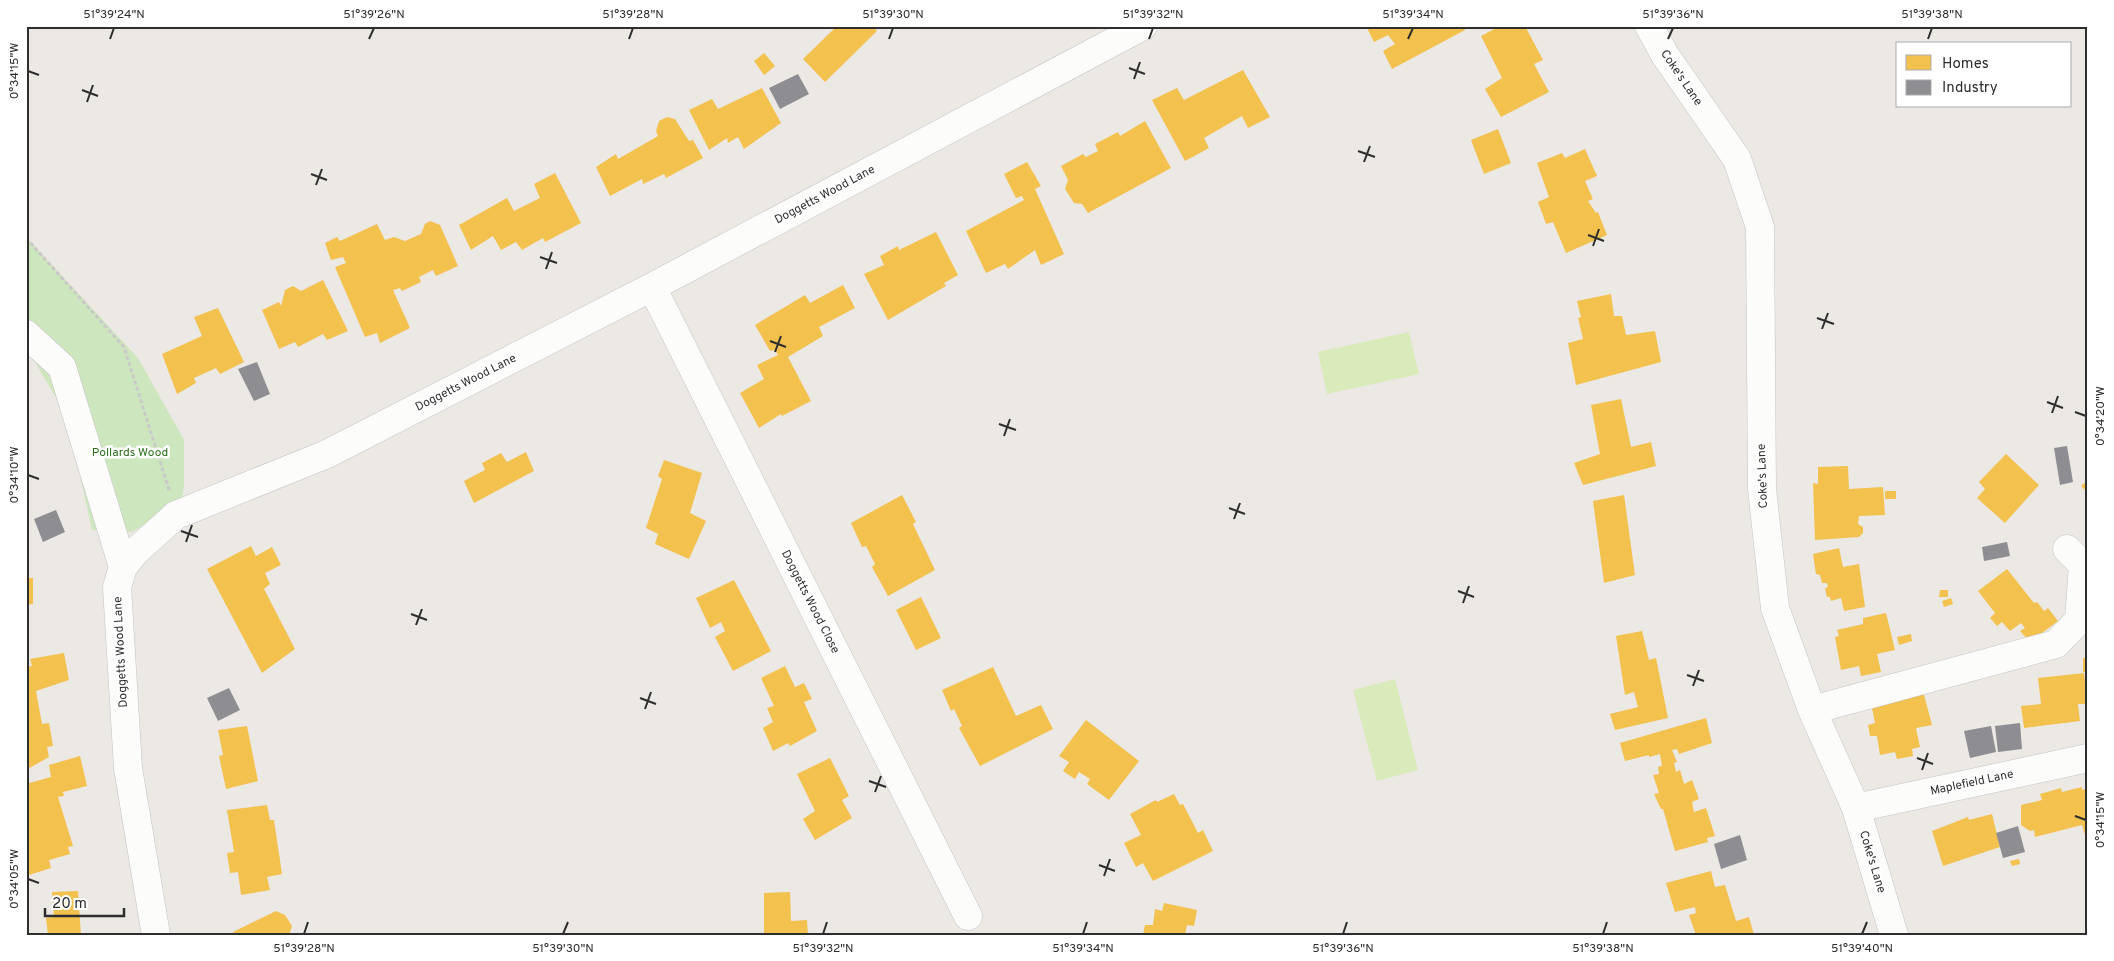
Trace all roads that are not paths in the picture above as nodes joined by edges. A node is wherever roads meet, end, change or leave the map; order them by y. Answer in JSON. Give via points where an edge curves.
{"nodes":[{"id":1,"x":1143,"y":26,"type":"edge"},
{"id":2,"x":1649,"y":26,"type":"edge"},
{"id":3,"x":652,"y":287,"type":"junction"},
{"id":4,"x":26,"y":334,"type":"edge"},
{"id":5,"x":2067,"y":549,"type":"dead end"},
{"id":6,"x":123,"y":567,"type":"junction"},
{"id":7,"x":1812,"y":710,"type":"junction"},
{"id":8,"x":2088,"y":758,"type":"edge"},
{"id":9,"x":1856,"y":808,"type":"junction"},
{"id":10,"x":968,"y":916,"type":"dead end"},
{"id":11,"x":156,"y":935,"type":"edge"},
{"id":12,"x":1894,"y":935,"type":"edge"}],
"edges":[{"from":1,"to":3,"type":"street","name":"Doggetts Wood Lane"},
{"from":2,"to":7,"type":"street","name":"Coke's Lane","via":[[1665,55],[1737,159],[1760,227],[1762,489],[1775,608]]},
{"from":3,"to":6,"type":"street","name":"Doggetts Wood Lane","via":[[327,454],[176,515]]},
{"from":3,"to":10,"type":"street","name":"Doggetts Wood Close"},
{"from":4,"to":6,"type":"street","via":[[62,368]]},
{"from":5,"to":7,"type":"street","via":[[2083,565],[2079,620],[2056,644]]},
{"from":6,"to":11,"type":"street","name":"Doggetts Wood Lane","via":[[118,587],[128,768]]},
{"from":7,"to":9,"type":"street","name":"Coke's Lane"},
{"from":8,"to":9,"type":"street","name":"Maplefield Lane"},
{"from":9,"to":12,"type":"street","name":"Coke's Lane"}]}
